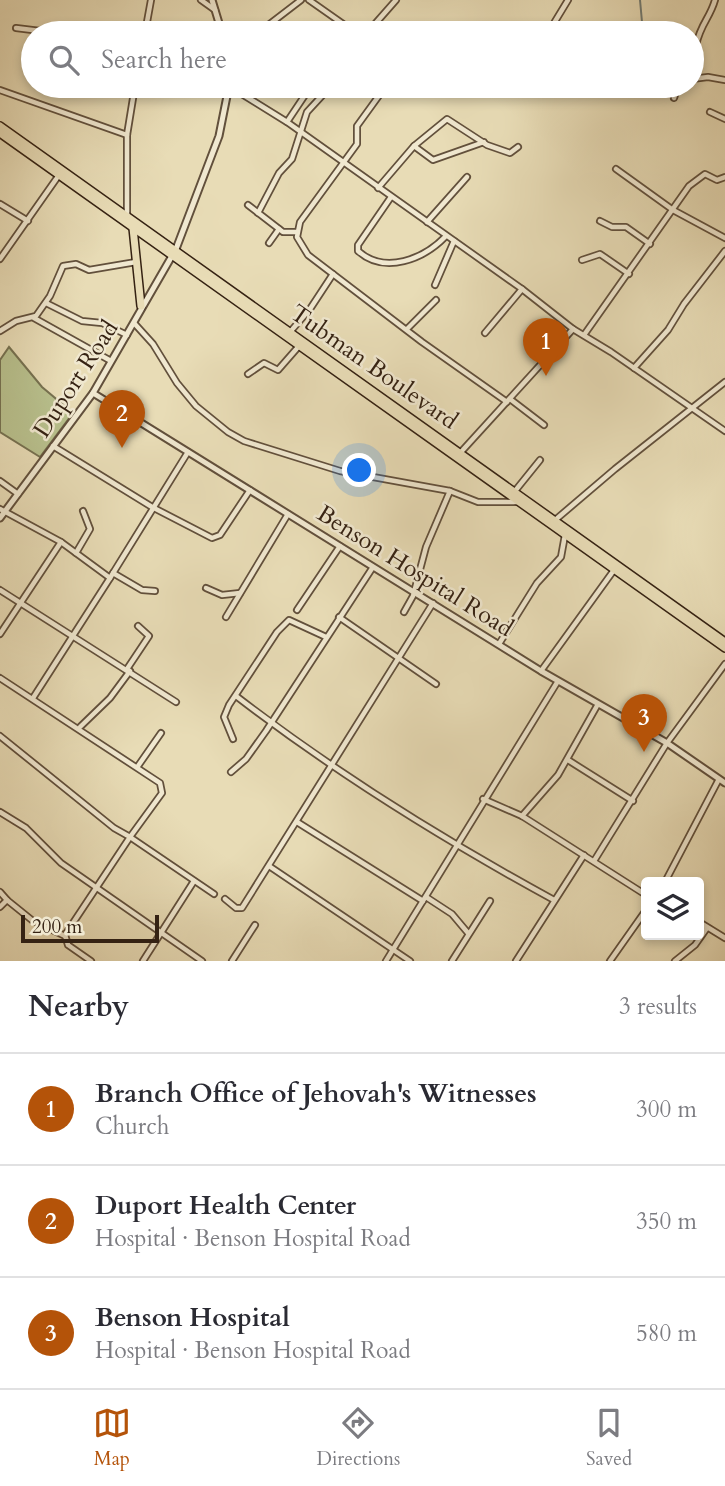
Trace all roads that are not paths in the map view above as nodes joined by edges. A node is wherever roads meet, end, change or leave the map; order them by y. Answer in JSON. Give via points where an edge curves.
{"nodes":[{"id":1,"x":151,"y":0,"type":"edge"},
{"id":2,"x":201,"y":0,"type":"edge"},
{"id":3,"x":212,"y":0,"type":"edge"},
{"id":4,"x":301,"y":0,"type":"edge"},
{"id":5,"x":309,"y":0,"type":"edge"},
{"id":6,"x":396,"y":0,"type":"edge"},
{"id":7,"x":568,"y":0,"type":"edge"},
{"id":8,"x":715,"y":0,"type":"edge"},
{"id":9,"x":216,"y":10,"type":"junction"},
{"id":10,"x":147,"y":21,"type":"edge"},
{"id":11,"x":219,"y":21,"type":"edge"},
{"id":12,"x":274,"y":21,"type":"edge"},
{"id":13,"x":336,"y":21,"type":"edge"},
{"id":14,"x":378,"y":21,"type":"edge"},
{"id":15,"x":555,"y":21,"type":"edge"},
{"id":16,"x":704,"y":22,"type":"edge"},
{"id":17,"x":16,"y":28,"type":"dead end"},
{"id":18,"x":21,"y":29,"type":"edge"},
{"id":19,"x":704,"y":78,"type":"edge"},
{"id":20,"x":725,"y":80,"type":"edge"},
{"id":21,"x":0,"y":90,"type":"edge"},
{"id":22,"x":21,"y":97,"type":"edge"},
{"id":23,"x":23,"y":98,"type":"edge"},
{"id":24,"x":133,"y":98,"type":"edge"},
{"id":25,"x":227,"y":98,"type":"edge"},
{"id":26,"x":248,"y":98,"type":"edge"},
{"id":27,"x":303,"y":98,"type":"edge"},
{"id":28,"x":320,"y":98,"type":"edge"},
{"id":29,"x":377,"y":98,"type":"edge"},
{"id":30,"x":710,"y":112,"type":"dead end"},
{"id":31,"x":725,"y":119,"type":"edge"},
{"id":32,"x":287,"y":122,"type":"junction"},
{"id":33,"x":0,"y":126,"type":"edge"},
{"id":34,"x":0,"y":133,"type":"edge"},
{"id":35,"x":301,"y":134,"type":"junction"},
{"id":36,"x":127,"y":135,"type":"junction"},
{"id":37,"x":484,"y":142,"type":"junction"},
{"id":38,"x":414,"y":146,"type":"junction"},
{"id":39,"x":519,"y":147,"type":"dead end"},
{"id":40,"x":343,"y":163,"type":"junction"},
{"id":41,"x":616,"y":169,"type":"dead end"},
{"id":42,"x":60,"y":175,"type":"junction"},
{"id":43,"x":467,"y":177,"type":"dead end"},
{"id":44,"x":725,"y":177,"type":"edge"},
{"id":45,"x":378,"y":188,"type":"junction"},
{"id":46,"x":391,"y":197,"type":"junction"},
{"id":47,"x":0,"y":204,"type":"edge"},
{"id":48,"x":248,"y":205,"type":"dead end"},
{"id":49,"x":673,"y":210,"type":"junction"},
{"id":50,"x":258,"y":212,"type":"junction"},
{"id":51,"x":127,"y":216,"type":"junction"},
{"id":52,"x":28,"y":220,"type":"junction"},
{"id":53,"x":600,"y":221,"type":"dead end"},
{"id":54,"x":427,"y":222,"type":"junction"},
{"id":55,"x":133,"y":228,"type":"junction"},
{"id":56,"x":279,"y":229,"type":"junction"},
{"id":57,"x":297,"y":232,"type":"junction"},
{"id":58,"x":446,"y":236,"type":"junction"},
{"id":59,"x":725,"y":238,"type":"edge"},
{"id":60,"x":454,"y":242,"type":"junction"},
{"id":61,"x":270,"y":243,"type":"dead end"},
{"id":62,"x":650,"y":244,"type":"junction"},
{"id":63,"x":175,"y":251,"type":"junction"},
{"id":64,"x":725,"y":251,"type":"edge"},
{"id":65,"x":0,"y":259,"type":"edge"},
{"id":66,"x":582,"y":260,"type":"dead end"},
{"id":67,"x":136,"y":262,"type":"junction"},
{"id":68,"x":333,"y":274,"type":"junction"},
{"id":69,"x":629,"y":274,"type":"junction"},
{"id":70,"x":435,"y":285,"type":"dead end"},
{"id":71,"x":522,"y":289,"type":"junction"},
{"id":72,"x":436,"y":300,"type":"dead end"},
{"id":73,"x":46,"y":303,"type":"junction"},
{"id":74,"x":141,"y":306,"type":"junction"},
{"id":75,"x":34,"y":318,"type":"junction"},
{"id":76,"x":134,"y":323,"type":"junction"},
{"id":77,"x":573,"y":329,"type":"junction"},
{"id":78,"x":407,"y":330,"type":"junction"},
{"id":79,"x":0,"y":331,"type":"edge"},
{"id":80,"x":290,"y":332,"type":"junction"},
{"id":81,"x":485,"y":333,"type":"dead end"},
{"id":82,"x":127,"y":335,"type":"junction"},
{"id":83,"x":584,"y":335,"type":"junction"},
{"id":84,"x":299,"y":345,"type":"junction"},
{"id":85,"x":111,"y":361,"type":"junction"},
{"id":86,"x":634,"y":368,"type":"junction"},
{"id":87,"x":248,"y":374,"type":"dead end"},
{"id":88,"x":725,"y":382,"type":"edge"},
{"id":89,"x":93,"y":393,"type":"junction"},
{"id":90,"x":508,"y":400,"type":"junction"},
{"id":91,"x":692,"y":410,"type":"junction"},
{"id":92,"x":544,"y":425,"type":"dead end"},
{"id":93,"x":725,"y":431,"type":"edge"},
{"id":94,"x":53,"y":446,"type":"junction"},
{"id":95,"x":187,"y":452,"type":"junction"},
{"id":96,"x":461,"y":452,"type":"junction"},
{"id":97,"x":540,"y":460,"type":"dead end"},
{"id":98,"x":0,"y":481,"type":"edge"},
{"id":99,"x":250,"y":489,"type":"junction"},
{"id":100,"x":450,"y":491,"type":"junction"},
{"id":101,"x":514,"y":492,"type":"junction"},
{"id":102,"x":18,"y":494,"type":"junction"},
{"id":103,"x":519,"y":502,"type":"junction"},
{"id":104,"x":152,"y":507,"type":"junction"},
{"id":105,"x":3,"y":510,"type":"edge"},
{"id":106,"x":83,"y":511,"type":"dead end"},
{"id":107,"x":289,"y":513,"type":"junction"},
{"id":108,"x":0,"y":519,"type":"edge"},
{"id":109,"x":553,"y":522,"type":"junction"},
{"id":110,"x":565,"y":534,"type":"junction"},
{"id":111,"x":61,"y":542,"type":"junction"},
{"id":112,"x":341,"y":545,"type":"junction"},
{"id":113,"x":76,"y":553,"type":"junction"},
{"id":114,"x":373,"y":566,"type":"junction"},
{"id":115,"x":614,"y":569,"type":"junction"},
{"id":116,"x":112,"y":576,"type":"junction"},
{"id":117,"x":206,"y":588,"type":"dead end"},
{"id":118,"x":0,"y":590,"type":"edge"},
{"id":119,"x":155,"y":590,"type":"dead end"},
{"id":120,"x":415,"y":590,"type":"junction"},
{"id":121,"x":240,"y":593,"type":"junction"},
{"id":122,"x":433,"y":602,"type":"junction"},
{"id":123,"x":22,"y":604,"type":"junction"},
{"id":124,"x":296,"y":610,"type":"dead end"},
{"id":125,"x":404,"y":612,"type":"dead end"},
{"id":126,"x":226,"y":617,"type":"dead end"},
{"id":127,"x":339,"y":617,"type":"junction"},
{"id":128,"x":138,"y":626,"type":"dead end"},
{"id":129,"x":0,"y":634,"type":"edge"},
{"id":130,"x":73,"y":636,"type":"junction"},
{"id":131,"x":326,"y":637,"type":"junction"},
{"id":132,"x":725,"y":642,"type":"edge"},
{"id":133,"x":499,"y":644,"type":"junction"},
{"id":134,"x":725,"y":648,"type":"edge"},
{"id":135,"x":398,"y":659,"type":"junction"},
{"id":136,"x":725,"y":664,"type":"edge"},
{"id":137,"x":128,"y":670,"type":"junction"},
{"id":138,"x":541,"y":671,"type":"junction"},
{"id":139,"x":0,"y":678,"type":"edge"},
{"id":140,"x":558,"y":681,"type":"junction"},
{"id":141,"x":436,"y":684,"type":"dead end"},
{"id":142,"x":236,"y":696,"type":"junction"},
{"id":143,"x":33,"y":698,"type":"junction"},
{"id":144,"x":176,"y":702,"type":"dead end"},
{"id":145,"x":598,"y":704,"type":"junction"},
{"id":146,"x":270,"y":722,"type":"junction"},
{"id":147,"x":79,"y":727,"type":"junction"},
{"id":148,"x":161,"y":733,"type":"dead end"},
{"id":149,"x":0,"y":736,"type":"edge"},
{"id":150,"x":233,"y":739,"type":"dead end"},
{"id":151,"x":667,"y":743,"type":"junction"},
{"id":152,"x":568,"y":760,"type":"junction"},
{"id":153,"x":138,"y":766,"type":"junction"},
{"id":154,"x":332,"y":767,"type":"junction"},
{"id":155,"x":232,"y":772,"type":"dead end"},
{"id":156,"x":722,"y":781,"type":"edge"},
{"id":157,"x":484,"y":799,"type":"junction"},
{"id":158,"x":633,"y":801,"type":"junction"},
{"id":159,"x":0,"y":812,"type":"edge"},
{"id":160,"x":522,"y":816,"type":"junction"},
{"id":161,"x":297,"y":822,"type":"junction"},
{"id":162,"x":130,"y":837,"type":"junction"},
{"id":163,"x":458,"y":846,"type":"junction"},
{"id":164,"x":584,"y":855,"type":"junction"},
{"id":165,"x":594,"y":861,"type":"junction"},
{"id":166,"x":269,"y":866,"type":"junction"},
{"id":167,"x":668,"y":877,"type":"edge"},
{"id":168,"x":194,"y":881,"type":"junction"},
{"id":169,"x":98,"y":886,"type":"junction"},
{"id":170,"x":0,"y":892,"type":"edge"},
{"id":171,"x":641,"y":892,"type":"edge"},
{"id":172,"x":214,"y":894,"type":"dead end"},
{"id":173,"x":225,"y":899,"type":"dead end"},
{"id":174,"x":424,"y":899,"type":"junction"},
{"id":175,"x":7,"y":900,"type":"junction"},
{"id":176,"x":554,"y":900,"type":"junction"},
{"id":177,"x":490,"y":901,"type":"dead end"},
{"id":178,"x":0,"y":907,"type":"edge"},
{"id":179,"x":641,"y":917,"type":"edge"},
{"id":180,"x":255,"y":925,"type":"dead end"},
{"id":181,"x":704,"y":926,"type":"edge"},
{"id":182,"x":707,"y":928,"type":"junction"},
{"id":183,"x":163,"y":931,"type":"junction"},
{"id":184,"x":468,"y":933,"type":"junction"},
{"id":185,"x":65,"y":935,"type":"junction"},
{"id":186,"x":725,"y":939,"type":"edge"},
{"id":187,"x":393,"y":949,"type":"junction"},
{"id":188,"x":518,"y":958,"type":"edge"},
{"id":189,"x":91,"y":961,"type":"edge"},
{"id":190,"x":143,"y":961,"type":"edge"},
{"id":191,"x":202,"y":961,"type":"edge"},
{"id":192,"x":232,"y":961,"type":"edge"},
{"id":193,"x":386,"y":961,"type":"edge"},
{"id":194,"x":410,"y":961,"type":"edge"},
{"id":195,"x":452,"y":961,"type":"edge"},
{"id":196,"x":527,"y":961,"type":"edge"},
{"id":197,"x":610,"y":961,"type":"edge"},
{"id":198,"x":675,"y":961,"type":"edge"}],
"edges":[{"from":1,"to":10,"type":"street"},
{"from":2,"to":9,"type":"street"},
{"from":3,"to":9,"type":"street"},
{"from":4,"to":12,"type":"street"},
{"from":5,"to":13,"type":"street"},
{"from":6,"to":14,"type":"street"},
{"from":7,"to":15,"type":"street"},
{"from":8,"to":16,"type":"street"},
{"from":9,"to":11,"type":"street"},
{"from":17,"to":18,"type":"street"},
{"from":19,"to":20,"type":"street"},
{"from":21,"to":22,"type":"street"},
{"from":23,"to":36,"type":"street"},
{"from":24,"to":36,"type":"street"},
{"from":25,"to":63,"type":"street","name":"Duport Road","via":[[219,136]]},
{"from":26,"to":32,"type":"street"},
{"from":27,"to":32,"type":"street"},
{"from":28,"to":35,"type":"street","via":[[307,112]]},
{"from":29,"to":40,"type":"street","via":[[362,117],[357,144]]},
{"from":30,"to":31,"type":"street"},
{"from":32,"to":35,"type":"street"},
{"from":33,"to":51,"type":"highway","name":"Tubman Boulevard"},
{"from":34,"to":42,"type":"highway","name":"Tubman Boulevard"},
{"from":35,"to":40,"type":"street"},
{"from":35,"to":50,"type":"street","via":[[290,164],[279,173]]},
{"from":36,"to":51,"type":"street"},
{"from":37,"to":38,"type":"street","via":[[433,160]]},
{"from":37,"to":38,"type":"street","via":[[447,119]]},
{"from":37,"to":39,"type":"street","via":[[510,153]]},
{"from":38,"to":45,"type":"street"},
{"from":40,"to":45,"type":"street"},
{"from":40,"to":57,"type":"street"},
{"from":41,"to":49,"type":"street"},
{"from":42,"to":52,"type":"street"},
{"from":42,"to":55,"type":"highway","name":"Tubman Boulevard"},
{"from":43,"to":54,"type":"street"},
{"from":44,"to":49,"type":"street","via":[[717,180],[705,174],[695,180]]},
{"from":45,"to":46,"type":"street"},
{"from":46,"to":54,"type":"street"},
{"from":46,"to":58,"type":"street","via":[[358,245],[365,256],[380,264],[394,264],[428,252]]},
{"from":47,"to":52,"type":"street"},
{"from":48,"to":50,"type":"street"},
{"from":49,"to":59,"type":"street"},
{"from":49,"to":62,"type":"street"},
{"from":50,"to":56,"type":"street"},
{"from":51,"to":63,"type":"highway","name":"Tubman Boulevard"},
{"from":52,"to":65,"type":"street"},
{"from":53,"to":62,"type":"street","via":[[626,227]]},
{"from":54,"to":58,"type":"street"},
{"from":55,"to":63,"type":"highway","name":"Tubman Boulevard"},
{"from":55,"to":67,"type":"highway"},
{"from":56,"to":57,"type":"street"},
{"from":56,"to":61,"type":"street"},
{"from":57,"to":68,"type":"street","via":[[302,248]]},
{"from":58,"to":60,"type":"street"},
{"from":60,"to":70,"type":"street"},
{"from":60,"to":71,"type":"street"},
{"from":62,"to":69,"type":"street"},
{"from":63,"to":74,"type":"street","name":"Duport Road"},
{"from":63,"to":80,"type":"highway","name":"Tubman Boulevard"},
{"from":63,"to":84,"type":"highway","name":"Tubman Boulevard"},
{"from":64,"to":86,"type":"street","via":[[665,335]]},
{"from":66,"to":69,"type":"street","via":[[600,254]]},
{"from":67,"to":73,"type":"street","via":[[89,270],[70,263],[61,269]]},
{"from":67,"to":74,"type":"highway"},
{"from":68,"to":78,"type":"street"},
{"from":68,"to":80,"type":"street"},
{"from":69,"to":83,"type":"street"},
{"from":71,"to":77,"type":"street"},
{"from":71,"to":81,"type":"street"},
{"from":72,"to":78,"type":"street"},
{"from":73,"to":75,"type":"street"},
{"from":73,"to":82,"type":"street","via":[[82,321],[102,323]]},
{"from":74,"to":76,"type":"street","name":"Duport Road"},
{"from":75,"to":79,"type":"street","via":[[16,321]]},
{"from":75,"to":85,"type":"street"},
{"from":76,"to":82,"type":"street","name":"Duport Road"},
{"from":76,"to":100,"type":"street","via":[[196,406],[228,432],[340,471]]},
{"from":77,"to":83,"type":"street"},
{"from":77,"to":90,"type":"street"},
{"from":78,"to":90,"type":"street"},
{"from":80,"to":96,"type":"highway","name":"Tubman Boulevard"},
{"from":82,"to":85,"type":"street","name":"Duport Road"},
{"from":83,"to":86,"type":"street"},
{"from":84,"to":87,"type":"street","via":[[277,371],[264,363]]},
{"from":84,"to":103,"type":"highway","name":"Tubman Boulevard"},
{"from":85,"to":89,"type":"street","name":"Duport Road"},
{"from":86,"to":91,"type":"street"},
{"from":88,"to":91,"type":"street"},
{"from":89,"to":94,"type":"street","name":"Duport Road"},
{"from":89,"to":95,"type":"street","name":"Benson Hospital Road"},
{"from":90,"to":92,"type":"street"},
{"from":90,"to":96,"type":"street"},
{"from":91,"to":93,"type":"street"},
{"from":91,"to":109,"type":"street"},
{"from":94,"to":102,"type":"street","name":"Duport Road"},
{"from":94,"to":104,"type":"street"},
{"from":95,"to":99,"type":"street","name":"Benson Hospital Road"},
{"from":95,"to":104,"type":"street"},
{"from":96,"to":101,"type":"highway","name":"Tubman Boulevard"},
{"from":97,"to":101,"type":"street"},
{"from":98,"to":102,"type":"street"},
{"from":99,"to":104,"type":"street","via":[[215,538]]},
{"from":99,"to":107,"type":"street","name":"Benson Hospital Road"},
{"from":100,"to":103,"type":"street","via":[[487,504]]},
{"from":100,"to":120,"type":"street","via":[[426,547]]},
{"from":101,"to":109,"type":"highway","name":"Tubman Boulevard"},
{"from":102,"to":105,"type":"street","name":"Duport Road"},
{"from":103,"to":109,"type":"highway","name":"Tubman Boulevard"},
{"from":104,"to":116,"type":"street"},
{"from":105,"to":108,"type":"street","name":"Duport Road"},
{"from":105,"to":111,"type":"street"},
{"from":106,"to":113,"type":"street","via":[[90,529]]},
{"from":107,"to":112,"type":"street","name":"Benson Hospital Road"},
{"from":107,"to":121,"type":"street"},
{"from":109,"to":110,"type":"highway","name":"Tubman Boulevard"},
{"from":109,"to":132,"type":"highway","name":"Tubman Boulevard"},
{"from":110,"to":115,"type":"highway","name":"Tubman Boulevard"},
{"from":110,"to":133,"type":"street","via":[[561,558],[537,583]]},
{"from":111,"to":113,"type":"street"},
{"from":111,"to":123,"type":"street"},
{"from":112,"to":114,"type":"street","name":"Benson Hospital Road"},
{"from":112,"to":124,"type":"street"},
{"from":113,"to":116,"type":"street"},
{"from":114,"to":120,"type":"street","name":"Benson Hospital Road"},
{"from":114,"to":127,"type":"street"},
{"from":115,"to":134,"type":"highway","name":"Tubman Boulevard"},
{"from":115,"to":138,"type":"street"},
{"from":116,"to":119,"type":"street","via":[[142,590]]},
{"from":116,"to":130,"type":"street"},
{"from":117,"to":121,"type":"street","via":[[222,595]]},
{"from":118,"to":123,"type":"street"},
{"from":120,"to":122,"type":"street","name":"Benson Hospital Road"},
{"from":120,"to":125,"type":"street"},
{"from":121,"to":126,"type":"street"},
{"from":122,"to":133,"type":"street","name":"Benson Hospital Road"},
{"from":122,"to":135,"type":"street"},
{"from":123,"to":129,"type":"street"},
{"from":123,"to":130,"type":"street"},
{"from":127,"to":131,"type":"street"},
{"from":127,"to":135,"type":"street"},
{"from":128,"to":137,"type":"street","via":[[149,636]]},
{"from":130,"to":137,"type":"street"},
{"from":130,"to":143,"type":"street"},
{"from":131,"to":142,"type":"street","via":[[289,620]]},
{"from":131,"to":146,"type":"street"},
{"from":133,"to":138,"type":"street","name":"Benson Hospital Road"},
{"from":135,"to":141,"type":"street"},
{"from":135,"to":154,"type":"street"},
{"from":136,"to":151,"type":"street"},
{"from":137,"to":144,"type":"street"},
{"from":137,"to":147,"type":"street","via":[[110,698]]},
{"from":138,"to":140,"type":"street","name":"Benson Hospital Road"},
{"from":139,"to":143,"type":"street"},
{"from":140,"to":145,"type":"street","name":"Benson Hospital Road"},
{"from":140,"to":157,"type":"street"},
{"from":142,"to":146,"type":"street"},
{"from":142,"to":150,"type":"street","via":[[224,717]]},
{"from":143,"to":147,"type":"street"},
{"from":145,"to":151,"type":"street","name":"Benson Hospital Road"},
{"from":145,"to":152,"type":"street"},
{"from":146,"to":154,"type":"street"},
{"from":146,"to":155,"type":"street","via":[[251,753]]},
{"from":147,"to":153,"type":"street"},
{"from":148,"to":153,"type":"street"},
{"from":149,"to":162,"type":"street"},
{"from":151,"to":156,"type":"street","name":"Benson Hospital Road"},
{"from":151,"to":158,"type":"street"},
{"from":152,"to":158,"type":"street"},
{"from":152,"to":160,"type":"street"},
{"from":153,"to":162,"type":"street","via":[[163,788]]},
{"from":154,"to":161,"type":"street"},
{"from":154,"to":163,"type":"street"},
{"from":156,"to":167,"type":"street"},
{"from":157,"to":160,"type":"street"},
{"from":157,"to":163,"type":"street"},
{"from":158,"to":165,"type":"street"},
{"from":159,"to":169,"type":"street","via":[[26,828],[61,863]]},
{"from":160,"to":164,"type":"street"},
{"from":161,"to":166,"type":"street"},
{"from":161,"to":174,"type":"street"},
{"from":162,"to":168,"type":"street"},
{"from":162,"to":169,"type":"street"},
{"from":163,"to":174,"type":"street"},
{"from":163,"to":176,"type":"street"},
{"from":164,"to":165,"type":"street"},
{"from":164,"to":176,"type":"street"},
{"from":165,"to":171,"type":"street"},
{"from":166,"to":173,"type":"street","via":[[242,908]]},
{"from":166,"to":187,"type":"street"},
{"from":168,"to":172,"type":"street"},
{"from":168,"to":183,"type":"street"},
{"from":169,"to":183,"type":"street"},
{"from":169,"to":185,"type":"street"},
{"from":170,"to":175,"type":"street"},
{"from":174,"to":184,"type":"street","via":[[452,914]]},
{"from":174,"to":187,"type":"street"},
{"from":175,"to":178,"type":"street"},
{"from":175,"to":185,"type":"street","via":[[33,921]]},
{"from":176,"to":188,"type":"street"},
{"from":177,"to":184,"type":"street"},
{"from":179,"to":197,"type":"street"},
{"from":180,"to":192,"type":"street"},
{"from":181,"to":182,"type":"street"},
{"from":182,"to":186,"type":"street"},
{"from":182,"to":198,"type":"street"},
{"from":183,"to":190,"type":"street"},
{"from":183,"to":191,"type":"street"},
{"from":184,"to":195,"type":"street"},
{"from":185,"to":189,"type":"street","via":[[68,945]]},
{"from":187,"to":193,"type":"street"},
{"from":187,"to":194,"type":"street"},
{"from":188,"to":196,"type":"street"}]}
